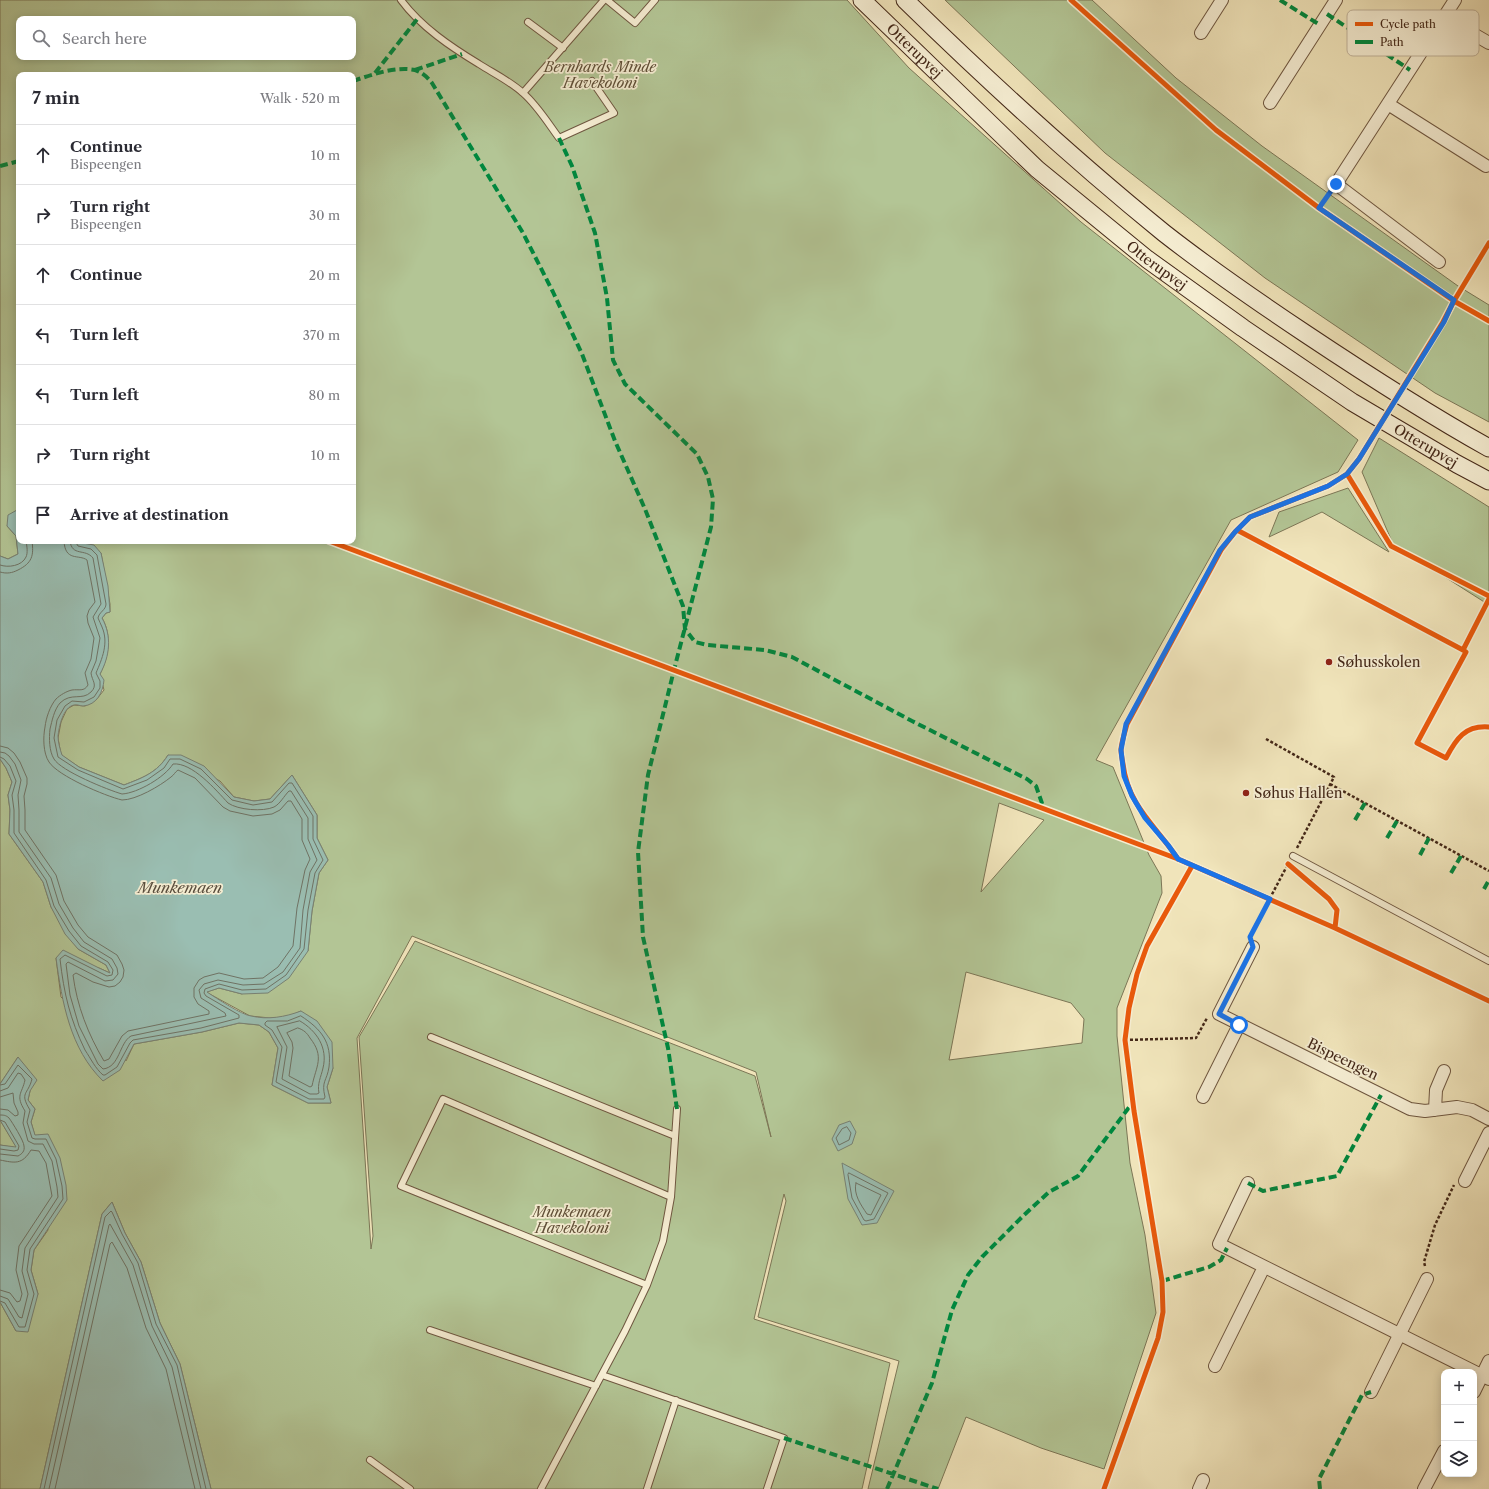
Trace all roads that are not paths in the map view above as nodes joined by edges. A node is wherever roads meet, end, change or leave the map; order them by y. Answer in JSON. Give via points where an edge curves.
{"nodes":[{"id":1,"x":401,"y":0,"type":"edge"},
{"id":2,"x":605,"y":0,"type":"edge"},
{"id":3,"x":655,"y":0,"type":"edge"},
{"id":4,"x":862,"y":0,"type":"edge"},
{"id":5,"x":905,"y":0,"type":"edge"},
{"id":6,"x":1222,"y":0,"type":"edge"},
{"id":7,"x":1336,"y":0,"type":"edge"},
{"id":8,"x":1455,"y":0,"type":"edge"},
{"id":9,"x":1449,"y":10,"type":"edge"},
{"id":10,"x":528,"y":22,"type":"dead end"},
{"id":11,"x":1201,"y":33,"type":"dead end"},
{"id":12,"x":1479,"y":37,"type":"edge"},
{"id":13,"x":1489,"y":43,"type":"edge"},
{"id":14,"x":563,"y":48,"type":"junction"},
{"id":15,"x":1419,"y":56,"type":"edge"},
{"id":16,"x":592,"y":81,"type":"dead end"},
{"id":17,"x":523,"y":93,"type":"junction"},
{"id":18,"x":1270,"y":103,"type":"dead end"},
{"id":19,"x":1388,"y":104,"type":"junction"},
{"id":20,"x":1486,"y":166,"type":"dead end"},
{"id":21,"x":1439,"y":262,"type":"dead end"},
{"id":22,"x":1489,"y":448,"type":"edge"},
{"id":23,"x":1489,"y":481,"type":"edge"},
{"id":24,"x":1293,"y":856,"type":"road end"},
{"id":25,"x":1253,"y":947,"type":"road end"},
{"id":26,"x":1489,"y":961,"type":"edge"},
{"id":27,"x":1239,"y":1025,"type":"junction"},
{"id":28,"x":432,"y":1037,"type":"dead end"},
{"id":29,"x":1444,"y":1071,"type":"dead end"},
{"id":30,"x":1203,"y":1097,"type":"dead end"},
{"id":31,"x":677,"y":1109,"type":"dead end"},
{"id":32,"x":1435,"y":1110,"type":"junction"},
{"id":33,"x":1489,"y":1119,"type":"edge"},
{"id":34,"x":1489,"y":1133,"type":"edge"},
{"id":35,"x":675,"y":1136,"type":"junction"},
{"id":36,"x":1465,"y":1181,"type":"road end"},
{"id":37,"x":1248,"y":1183,"type":"dead end"},
{"id":38,"x":671,"y":1197,"type":"junction"},
{"id":39,"x":1264,"y":1267,"type":"junction"},
{"id":40,"x":1427,"y":1279,"type":"road end"},
{"id":41,"x":647,"y":1285,"type":"junction"},
{"id":42,"x":430,"y":1330,"type":"dead end"},
{"id":43,"x":1399,"y":1335,"type":"junction"},
{"id":44,"x":1489,"y":1361,"type":"edge"},
{"id":45,"x":1215,"y":1366,"type":"dead end"},
{"id":46,"x":602,"y":1375,"type":"junction"},
{"id":47,"x":1486,"y":1377,"type":"edge"},
{"id":48,"x":596,"y":1386,"type":"junction"},
{"id":49,"x":1477,"y":1388,"type":"edge"},
{"id":50,"x":1371,"y":1392,"type":"dead end"},
{"id":51,"x":676,"y":1400,"type":"junction"},
{"id":52,"x":1441,"y":1457,"type":"edge"},
{"id":53,"x":370,"y":1460,"type":"dead end"},
{"id":54,"x":410,"y":1489,"type":"edge"},
{"id":55,"x":541,"y":1489,"type":"edge"},
{"id":56,"x":647,"y":1489,"type":"edge"},
{"id":57,"x":767,"y":1489,"type":"edge"},
{"id":58,"x":1424,"y":1489,"type":"edge"}],
"edges":[{"from":1,"to":17,"type":"lane","via":[[441,39]]},
{"from":2,"to":3,"type":"lane","via":[[635,23]]},
{"from":2,"to":14,"type":"lane"},
{"from":4,"to":23,"type":"main road","name":"Otterupvej","via":[[1037,169],[1147,259],[1352,402]]},
{"from":5,"to":22,"type":"main road","name":"Otterupvej","via":[[968,62],[1049,135],[1165,233],[1261,304],[1369,376]]},
{"from":6,"to":11,"type":"street"},
{"from":7,"to":18,"type":"street"},
{"from":8,"to":9,"type":"street"},
{"from":10,"to":14,"type":"lane"},
{"from":12,"to":13,"type":"street"},
{"from":14,"to":17,"type":"lane"},
{"from":15,"to":19,"type":"street"},
{"from":16,"to":17,"type":"lane","via":[[614,113],[559,138]]},
{"from":19,"to":20,"type":"street"},
{"from":19,"to":21,"type":"street","via":[[1336,184]]},
{"from":24,"to":26,"type":"lane"},
{"from":25,"to":27,"type":"street","name":"Bispeengen","via":[[1219,1014]]},
{"from":27,"to":30,"type":"street"},
{"from":27,"to":32,"type":"street","name":"Bispeengen","via":[[1410,1109],[1425,1112]]},
{"from":28,"to":35,"type":"lane"},
{"from":29,"to":32,"type":"street","via":[[1436,1090]]},
{"from":31,"to":35,"type":"lane"},
{"from":32,"to":33,"type":"street","name":"Bispeengen","via":[[1456,1107],[1472,1110]]},
{"from":34,"to":36,"type":"street"},
{"from":35,"to":38,"type":"lane"},
{"from":37,"to":39,"type":"street","via":[[1219,1244]]},
{"from":38,"to":41,"type":"lane","via":[[663,1241]]},
{"from":38,"to":41,"type":"lane","via":[[443,1099],[401,1186]]},
{"from":39,"to":43,"type":"street"},
{"from":39,"to":45,"type":"street"},
{"from":40,"to":43,"type":"street"},
{"from":41,"to":46,"type":"lane"},
{"from":42,"to":48,"type":"lane"},
{"from":43,"to":47,"type":"street"},
{"from":43,"to":50,"type":"street"},
{"from":44,"to":47,"type":"street"},
{"from":46,"to":48,"type":"lane"},
{"from":46,"to":51,"type":"lane"},
{"from":47,"to":49,"type":"street"},
{"from":48,"to":55,"type":"lane"},
{"from":51,"to":56,"type":"lane"},
{"from":51,"to":57,"type":"lane","via":[[784,1438]]},
{"from":52,"to":58,"type":"street"},
{"from":53,"to":54,"type":"lane"}]}
